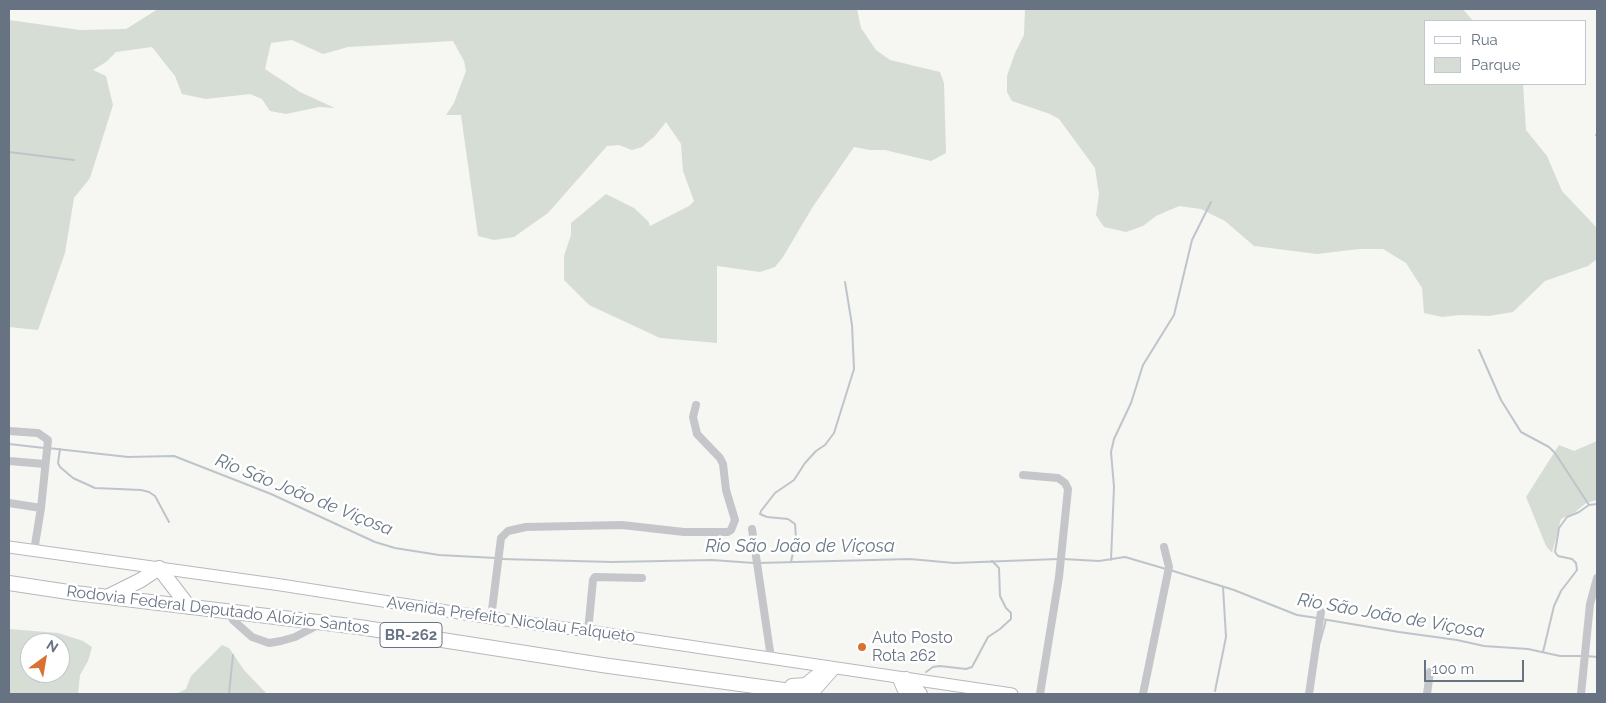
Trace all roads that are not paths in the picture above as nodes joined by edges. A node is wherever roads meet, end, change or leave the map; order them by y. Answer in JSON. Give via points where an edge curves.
{"nodes":[{"id":1,"x":696,"y":405,"type":"dead end"},
{"id":2,"x":9,"y":431,"type":"edge"},
{"id":3,"x":9,"y":461,"type":"edge"},
{"id":4,"x":45,"y":464,"type":"junction"},
{"id":5,"x":1023,"y":475,"type":"dead end"},
{"id":6,"x":9,"y":503,"type":"edge"},
{"id":7,"x":41,"y":508,"type":"junction"},
{"id":8,"x":752,"y":530,"type":"dead end"},
{"id":9,"x":1164,"y":547,"type":"dead end"},
{"id":10,"x":9,"y":548,"type":"edge"},
{"id":11,"x":34,"y":551,"type":"junction"},
{"id":12,"x":159,"y":568,"type":"junction"},
{"id":13,"x":642,"y":578,"type":"dead end"},
{"id":14,"x":1597,"y":578,"type":"edge"},
{"id":15,"x":9,"y":583,"type":"edge"},
{"id":16,"x":108,"y":596,"type":"junction"},
{"id":17,"x":189,"y":607,"type":"junction"},
{"id":18,"x":228,"y":612,"type":"junction"},
{"id":19,"x":1321,"y":615,"type":"dead end"},
{"id":20,"x":491,"y":618,"type":"junction"},
{"id":21,"x":323,"y":622,"type":"junction"},
{"id":22,"x":588,"y":631,"type":"junction"},
{"id":23,"x":771,"y":658,"type":"junction"},
{"id":24,"x":830,"y":668,"type":"junction"},
{"id":25,"x":1430,"y":672,"type":"dead end"},
{"id":26,"x":902,"y":678,"type":"junction"},
{"id":27,"x":757,"y":686,"type":"junction"},
{"id":28,"x":812,"y":694,"type":"edge"},
{"id":29,"x":905,"y":694,"type":"edge"},
{"id":30,"x":920,"y":694,"type":"edge"},
{"id":31,"x":1012,"y":694,"type":"edge"},
{"id":32,"x":1040,"y":694,"type":"edge"},
{"id":33,"x":1143,"y":694,"type":"edge"},
{"id":34,"x":1309,"y":694,"type":"edge"},
{"id":35,"x":1427,"y":694,"type":"edge"},
{"id":36,"x":1582,"y":694,"type":"edge"}],
"edges":[{"from":1,"to":20,"type":"street","via":[[693,417],[697,434],[723,464],[726,490],[735,520],[731,530],[684,532],[622,525],[516,528],[501,538]]},
{"from":2,"to":4,"type":"street","via":[[38,433],[48,440]]},
{"from":3,"to":4,"type":"street"},
{"from":4,"to":7,"type":"street"},
{"from":5,"to":32,"type":"street","via":[[1058,478],[1068,489],[1054,619]]},
{"from":6,"to":7,"type":"street"},
{"from":7,"to":11,"type":"street"},
{"from":8,"to":23,"type":"street"},
{"from":9,"to":33,"type":"street","via":[[1169,567]]},
{"from":10,"to":11,"type":"street","name":"Avenida Prefeito Nicolau Falqueto"},
{"from":11,"to":12,"type":"street","name":"Avenida Prefeito Nicolau Falqueto"},
{"from":12,"to":16,"type":"highway"},
{"from":12,"to":17,"type":"highway"},
{"from":12,"to":20,"type":"street","name":"Avenida Prefeito Nicolau Falqueto"},
{"from":13,"to":22,"type":"street","via":[[595,577]]},
{"from":14,"to":36,"type":"street","via":[[1590,604]]},
{"from":15,"to":16,"type":"highway","name":"Rodovia Federal Deputado Aloízio Santos","number":"BR-262"},
{"from":16,"to":17,"type":"highway","name":"Rodovia Federal Deputado Aloízio Santos","number":"BR-262"},
{"from":17,"to":18,"type":"highway","name":"Rodovia Federal Deputado Aloízio Santos","number":"BR-262"},
{"from":18,"to":21,"type":"highway","name":"Rodovia Federal Deputado Aloízio Santos","number":"BR-262"},
{"from":18,"to":21,"type":"street","via":[[252,636],[269,643],[295,637]]},
{"from":19,"to":34,"type":"street"},
{"from":20,"to":22,"type":"street","name":"Avenida Prefeito Nicolau Falqueto"},
{"from":21,"to":27,"type":"highway","name":"Rodovia Federal Deputado Aloízio Santos","number":"BR-262"},
{"from":22,"to":23,"type":"street","name":"Avenida Prefeito Nicolau Falqueto"},
{"from":23,"to":24,"type":"street","name":"Avenida Prefeito Nicolau Falqueto"},
{"from":24,"to":26,"type":"street","name":"Avenida Prefeito Nicolau Falqueto"},
{"from":24,"to":27,"type":"highway","via":[[806,685]]},
{"from":24,"to":28,"type":"street"},
{"from":25,"to":35,"type":"street"},
{"from":26,"to":29,"type":"street"},
{"from":26,"to":30,"type":"highway"},
{"from":26,"to":31,"type":"street","name":"Avenida Prefeito Nicolau Falqueto"},
{"from":27,"to":28,"type":"highway","name":"Rodovia Federal Deputado Aloízio Santos","number":"BR-262"}]}
